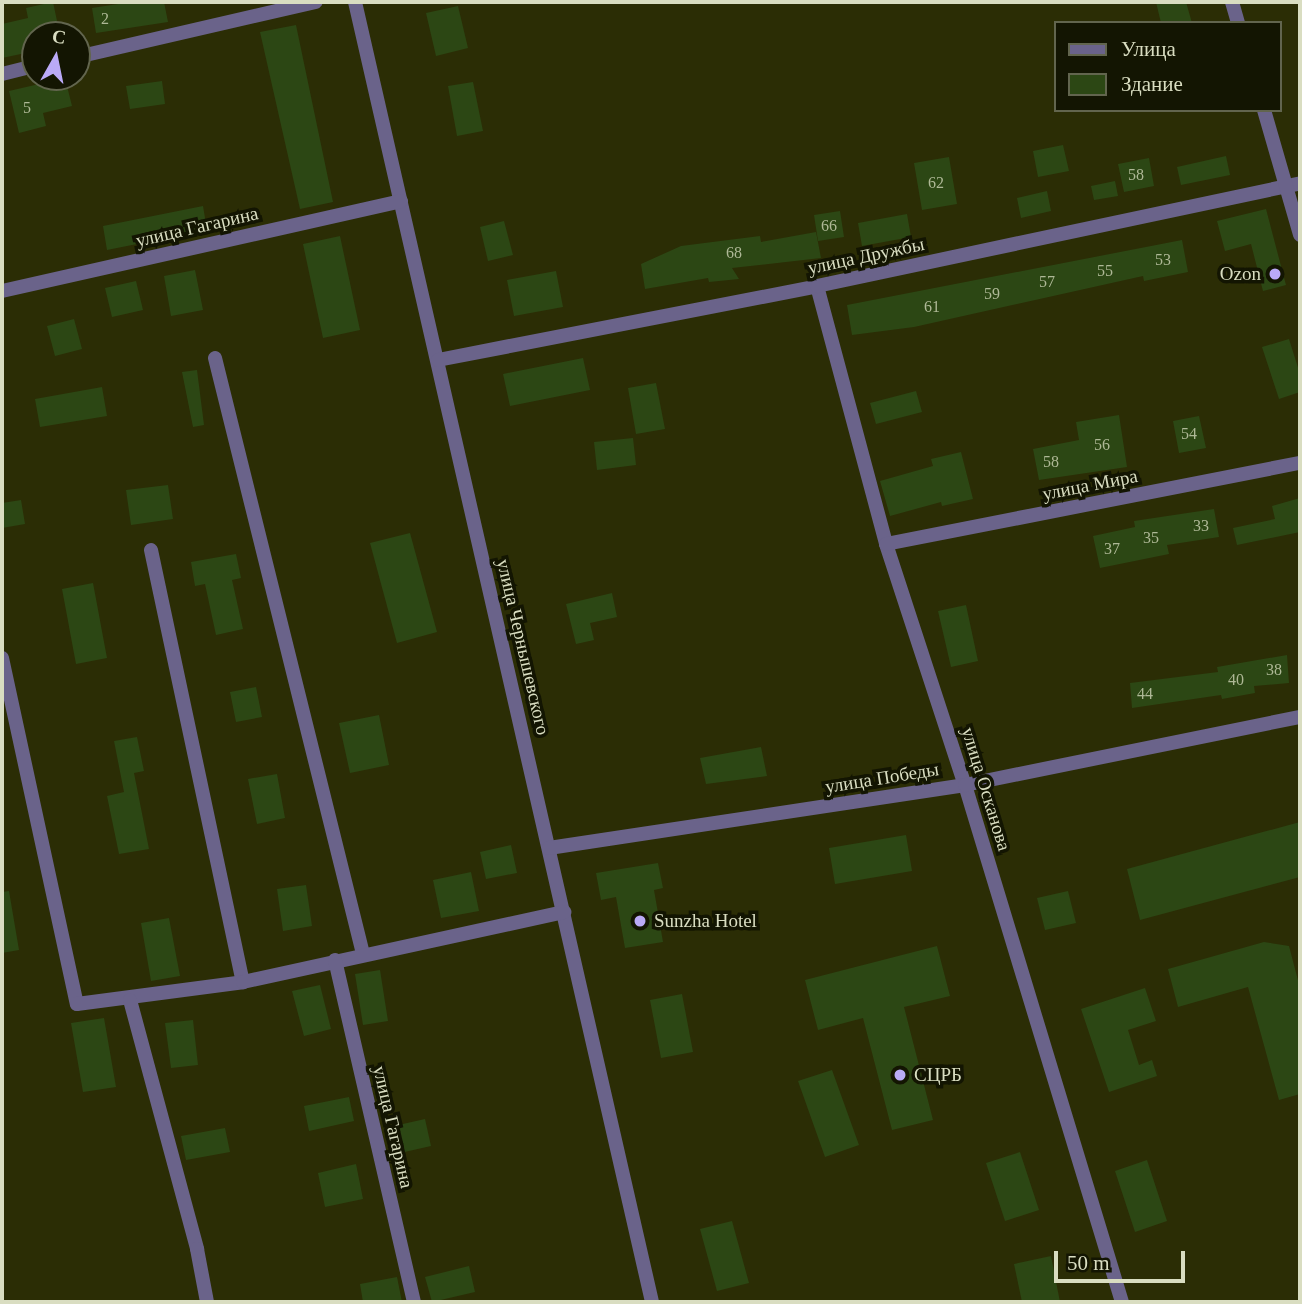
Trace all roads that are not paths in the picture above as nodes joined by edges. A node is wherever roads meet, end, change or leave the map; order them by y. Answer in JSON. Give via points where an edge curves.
{"nodes":[{"id":1,"x":316,"y":2,"type":"edge"},
{"id":2,"x":355,"y":2,"type":"edge"},
{"id":3,"x":1232,"y":2,"type":"edge"},
{"id":4,"x":1237,"y":21,"type":"edge"},
{"id":5,"x":91,"y":54,"type":"edge"},
{"id":6,"x":21,"y":69,"type":"edge"},
{"id":7,"x":2,"y":74,"type":"edge"},
{"id":8,"x":1265,"y":112,"type":"edge"},
{"id":9,"x":1293,"y":185,"type":"edge"},
{"id":10,"x":401,"y":201,"type":"junction"},
{"id":11,"x":1300,"y":235,"type":"edge"},
{"id":12,"x":817,"y":286,"type":"junction"},
{"id":13,"x":2,"y":290,"type":"edge"},
{"id":14,"x":215,"y":358,"type":"dead end"},
{"id":15,"x":438,"y":360,"type":"junction"},
{"id":16,"x":1300,"y":463,"type":"edge"},
{"id":17,"x":886,"y":544,"type":"junction"},
{"id":18,"x":151,"y":550,"type":"dead end"},
{"id":19,"x":2,"y":658,"type":"edge"},
{"id":20,"x":1300,"y":717,"type":"edge"},
{"id":21,"x":965,"y":785,"type":"junction"},
{"id":22,"x":550,"y":848,"type":"junction"},
{"id":23,"x":564,"y":912,"type":"junction"},
{"id":24,"x":363,"y":954,"type":"junction"},
{"id":25,"x":335,"y":960,"type":"junction"},
{"id":26,"x":243,"y":982,"type":"junction"},
{"id":27,"x":130,"y":1000,"type":"junction"},
{"id":28,"x":207,"y":1302,"type":"edge"},
{"id":29,"x":414,"y":1302,"type":"edge"},
{"id":30,"x":652,"y":1302,"type":"edge"},
{"id":31,"x":1122,"y":1302,"type":"edge"}],
"edges":[{"from":1,"to":5,"type":"street"},
{"from":2,"to":10,"type":"street","name":"улица Чернышевского"},
{"from":3,"to":4,"type":"street"},
{"from":6,"to":7,"type":"street"},
{"from":8,"to":9,"type":"street"},
{"from":9,"to":11,"type":"street"},
{"from":9,"to":12,"type":"street","name":"улица Дружбы"},
{"from":10,"to":13,"type":"street","name":"улица Гагарина"},
{"from":10,"to":15,"type":"street","name":"улица Чернышевского"},
{"from":12,"to":15,"type":"street","name":"улица Дружбы"},
{"from":12,"to":17,"type":"street","name":"улица Осканова"},
{"from":14,"to":24,"type":"street"},
{"from":15,"to":22,"type":"street","name":"улица Чернышевского"},
{"from":16,"to":17,"type":"street","name":"улица Мира"},
{"from":17,"to":21,"type":"street","name":"улица Осканова"},
{"from":18,"to":26,"type":"street"},
{"from":19,"to":27,"type":"street","via":[[77,1004]]},
{"from":20,"to":21,"type":"street","name":"улица Победы"},
{"from":21,"to":22,"type":"street","name":"улица Победы"},
{"from":21,"to":31,"type":"street","name":"улица Осканова"},
{"from":22,"to":23,"type":"street","name":"улица Чернышевского"},
{"from":23,"to":24,"type":"street"},
{"from":23,"to":30,"type":"street","name":"улица Чернышевского"},
{"from":24,"to":25,"type":"street"},
{"from":25,"to":26,"type":"street"},
{"from":25,"to":29,"type":"street","name":"улица Гагарина"},
{"from":26,"to":27,"type":"street"},
{"from":27,"to":28,"type":"street"}]}
